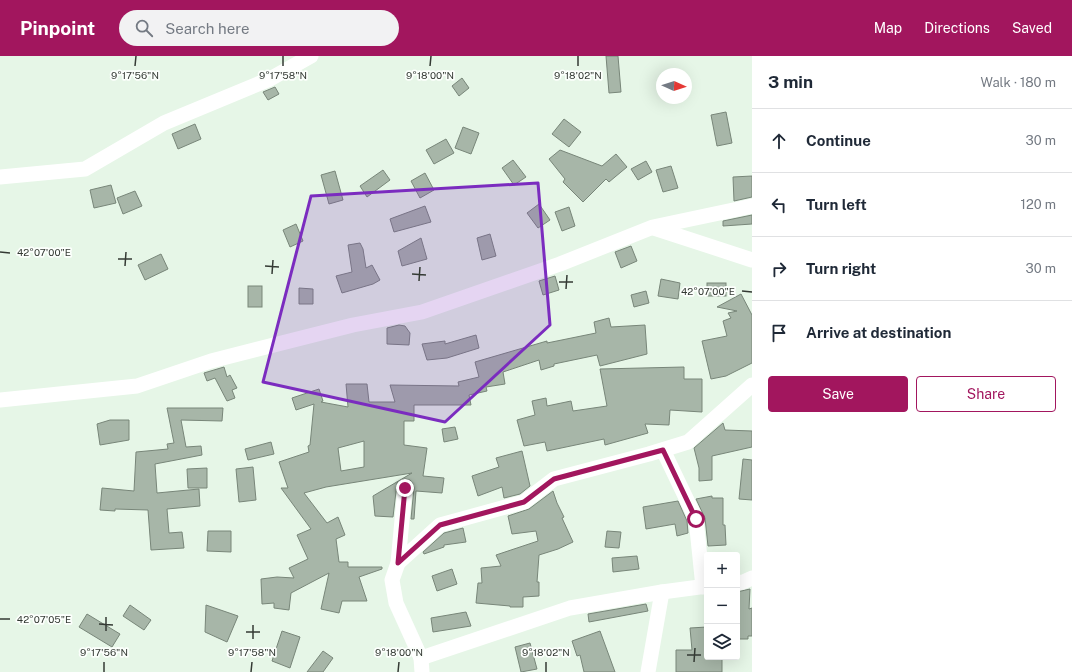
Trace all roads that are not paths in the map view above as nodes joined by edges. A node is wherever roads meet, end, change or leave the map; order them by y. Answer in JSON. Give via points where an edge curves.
{"nodes":[{"id":1,"x":311,"y":56,"type":"edge"},
{"id":2,"x":0,"y":177,"type":"edge"},
{"id":3,"x":752,"y":206,"type":"edge"},
{"id":4,"x":653,"y":227,"type":"junction"},
{"id":5,"x":752,"y":260,"type":"edge"},
{"id":6,"x":752,"y":385,"type":"edge"},
{"id":7,"x":0,"y":400,"type":"edge"},
{"id":8,"x":663,"y":450,"type":"junction"},
{"id":9,"x":405,"y":488,"type":"dead end"},
{"id":10,"x":398,"y":563,"type":"junction"},
{"id":11,"x":704,"y":579,"type":"edge"},
{"id":12,"x":704,"y":587,"type":"edge"},
{"id":13,"x":662,"y":592,"type":"junction"},
{"id":14,"x":422,"y":665,"type":"edge"},
{"id":15,"x":648,"y":672,"type":"edge"}],
"edges":[{"from":1,"to":2,"type":"street","via":[[270,79],[164,123],[85,169]]},
{"from":3,"to":4,"type":"street"},
{"from":4,"to":5,"type":"street"},
{"from":4,"to":7,"type":"street","via":[[560,264],[422,312],[353,325],[226,358],[137,386]]},
{"from":6,"to":8,"type":"street","via":[[688,442]]},
{"from":8,"to":10,"type":"street","via":[[554,479],[524,502],[440,525]]},
{"from":8,"to":11,"type":"street","via":[[696,519]]},
{"from":9,"to":10,"type":"street"},
{"from":10,"to":14,"type":"street","via":[[392,580],[396,603]]},
{"from":12,"to":13,"type":"street"},
{"from":13,"to":14,"type":"street","via":[[570,608]]},
{"from":13,"to":15,"type":"street"}]}
